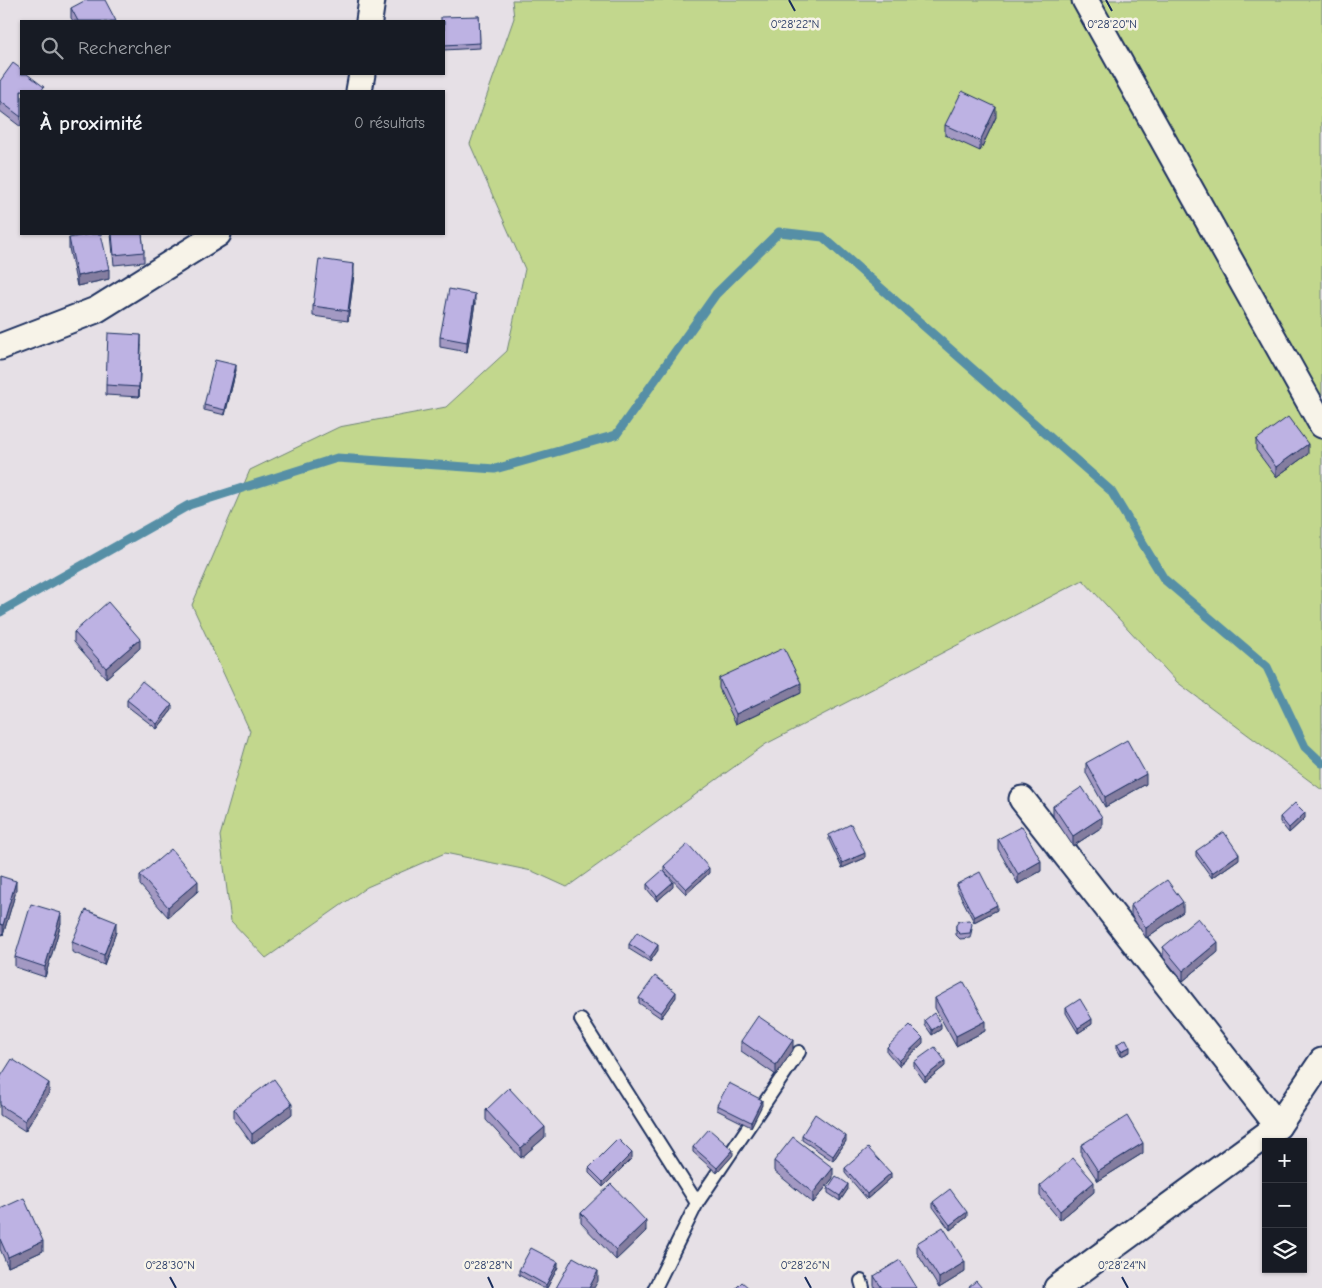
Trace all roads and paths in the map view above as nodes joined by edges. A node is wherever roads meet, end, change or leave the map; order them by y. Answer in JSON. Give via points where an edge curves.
{"nodes":[{"id":1,"x":372,"y":0,"type":"edge"},
{"id":2,"x":1085,"y":0,"type":"edge"},
{"id":3,"x":369,"y":20,"type":"edge"},
{"id":4,"x":362,"y":75,"type":"edge"},
{"id":5,"x":359,"y":90,"type":"edge"},
{"id":6,"x":216,"y":235,"type":"edge"},
{"id":7,"x":0,"y":347,"type":"edge"},
{"id":8,"x":1322,"y":425,"type":"edge"},
{"id":9,"x":1022,"y":799,"type":"dead end"},
{"id":10,"x":581,"y":1020,"type":"dead end"},
{"id":11,"x":800,"y":1052,"type":"dead end"},
{"id":12,"x":1322,"y":1061,"type":"edge"},
{"id":13,"x":1278,"y":1126,"type":"junction"},
{"id":14,"x":697,"y":1203,"type":"junction"},
{"id":15,"x":1082,"y":1281,"type":"edge"},
{"id":16,"x":655,"y":1288,"type":"edge"},
{"id":17,"x":1057,"y":1288,"type":"edge"}],
"edges":[{"from":1,"to":3,"type":"street"},
{"from":2,"to":8,"type":"street"},
{"from":4,"to":5,"type":"street"},
{"from":6,"to":7,"type":"street","via":[[96,310]]},
{"from":9,"to":13,"type":"street"},
{"from":10,"to":14,"type":"lane"},
{"from":11,"to":14,"type":"lane"},
{"from":12,"to":13,"type":"street"},
{"from":13,"to":15,"type":"street"},
{"from":14,"to":16,"type":"lane"},
{"from":15,"to":17,"type":"street"}]}
